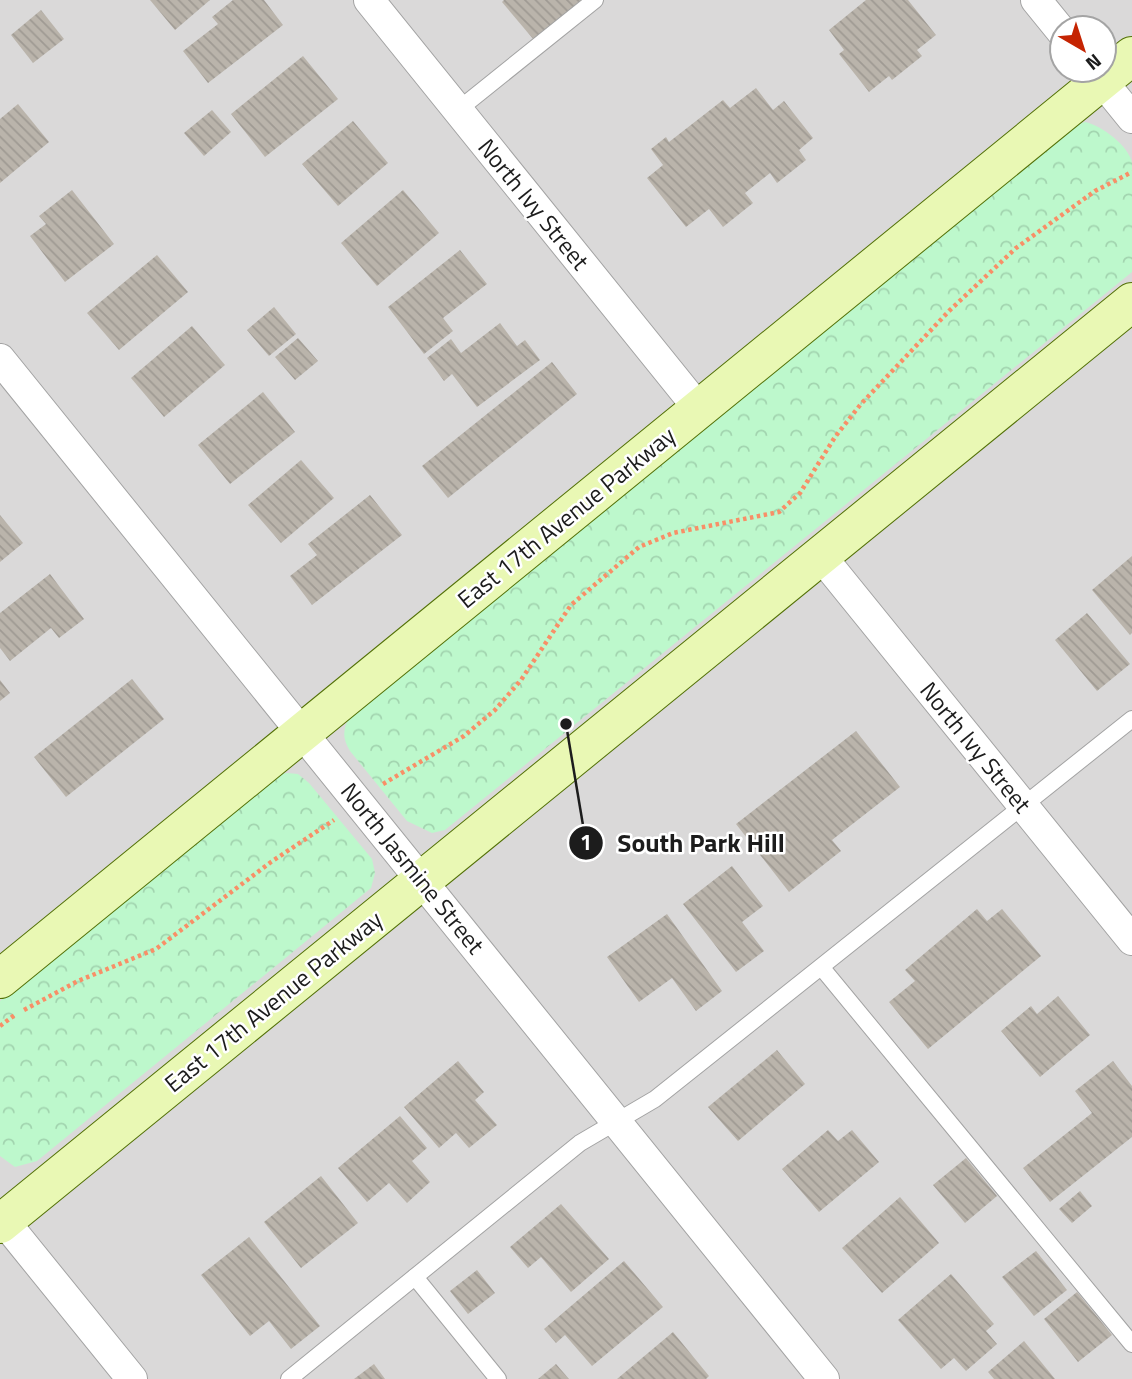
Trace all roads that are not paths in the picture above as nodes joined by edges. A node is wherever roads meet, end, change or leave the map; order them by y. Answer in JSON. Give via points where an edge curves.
{"nodes":[{"id":1,"x":369,"y":0,"type":"edge"},
{"id":2,"x":595,"y":0,"type":"edge"},
{"id":3,"x":1036,"y":0,"type":"edge"},
{"id":4,"x":1048,"y":15,"type":"edge"},
{"id":5,"x":1087,"y":84,"type":"edge"},
{"id":6,"x":1104,"y":84,"type":"edge"},
{"id":7,"x":458,"y":110,"type":"junction"},
{"id":8,"x":1132,"y":118,"type":"edge"},
{"id":9,"x":1132,"y":302,"type":"edge"},
{"id":10,"x":0,"y":359,"type":"edge"},
{"id":11,"x":699,"y":409,"type":"junction"},
{"id":12,"x":820,"y":555,"type":"junction"},
{"id":13,"x":1132,"y":719,"type":"edge"},
{"id":14,"x":302,"y":731,"type":"junction"},
{"id":15,"x":1024,"y":807,"type":"junction"},
{"id":16,"x":422,"y":879,"type":"junction"},
{"id":17,"x":1132,"y":940,"type":"edge"},
{"id":18,"x":822,"y":968,"type":"junction"},
{"id":19,"x":0,"y":979,"type":"edge"},
{"id":20,"x":617,"y":1121,"type":"junction"},
{"id":21,"x":1,"y":1220,"type":"edge"},
{"id":22,"x":415,"y":1277,"type":"junction"},
{"id":23,"x":1132,"y":1344,"type":"edge"},
{"id":24,"x":132,"y":1379,"type":"edge"},
{"id":25,"x":289,"y":1379,"type":"edge"},
{"id":26,"x":498,"y":1379,"type":"edge"},
{"id":27,"x":824,"y":1379,"type":"edge"}],
"edges":[{"from":1,"to":7,"type":"street","name":"North Ivy Street"},
{"from":2,"to":7,"type":"lane"},
{"from":3,"to":4,"type":"street"},
{"from":5,"to":11,"type":"main road","name":"East 17th Avenue Parkway"},
{"from":6,"to":8,"type":"street"},
{"from":7,"to":11,"type":"street","name":"North Ivy Street"},
{"from":9,"to":12,"type":"main road","name":"East 17th Avenue Parkway"},
{"from":10,"to":14,"type":"street","name":"North Jasmine Street"},
{"from":11,"to":14,"type":"main road","name":"East 17th Avenue Parkway"},
{"from":12,"to":15,"type":"street","name":"North Ivy Street"},
{"from":12,"to":16,"type":"main road","name":"East 17th Avenue Parkway"},
{"from":13,"to":15,"type":"lane"},
{"from":14,"to":16,"type":"street","name":"North Jasmine Street"},
{"from":14,"to":19,"type":"main road","name":"East 17th Avenue Parkway"},
{"from":15,"to":17,"type":"street","name":"North Ivy Street"},
{"from":15,"to":18,"type":"lane"},
{"from":16,"to":20,"type":"street","name":"North Jasmine Street"},
{"from":16,"to":21,"type":"main road","name":"East 17th Avenue Parkway"},
{"from":18,"to":20,"type":"lane","via":[[655,1098]]},
{"from":18,"to":23,"type":"lane"},
{"from":20,"to":22,"type":"lane","via":[[580,1143]]},
{"from":20,"to":27,"type":"street","name":"North Jasmine Street"},
{"from":21,"to":24,"type":"street"},
{"from":22,"to":25,"type":"lane"},
{"from":22,"to":26,"type":"lane"}]}
